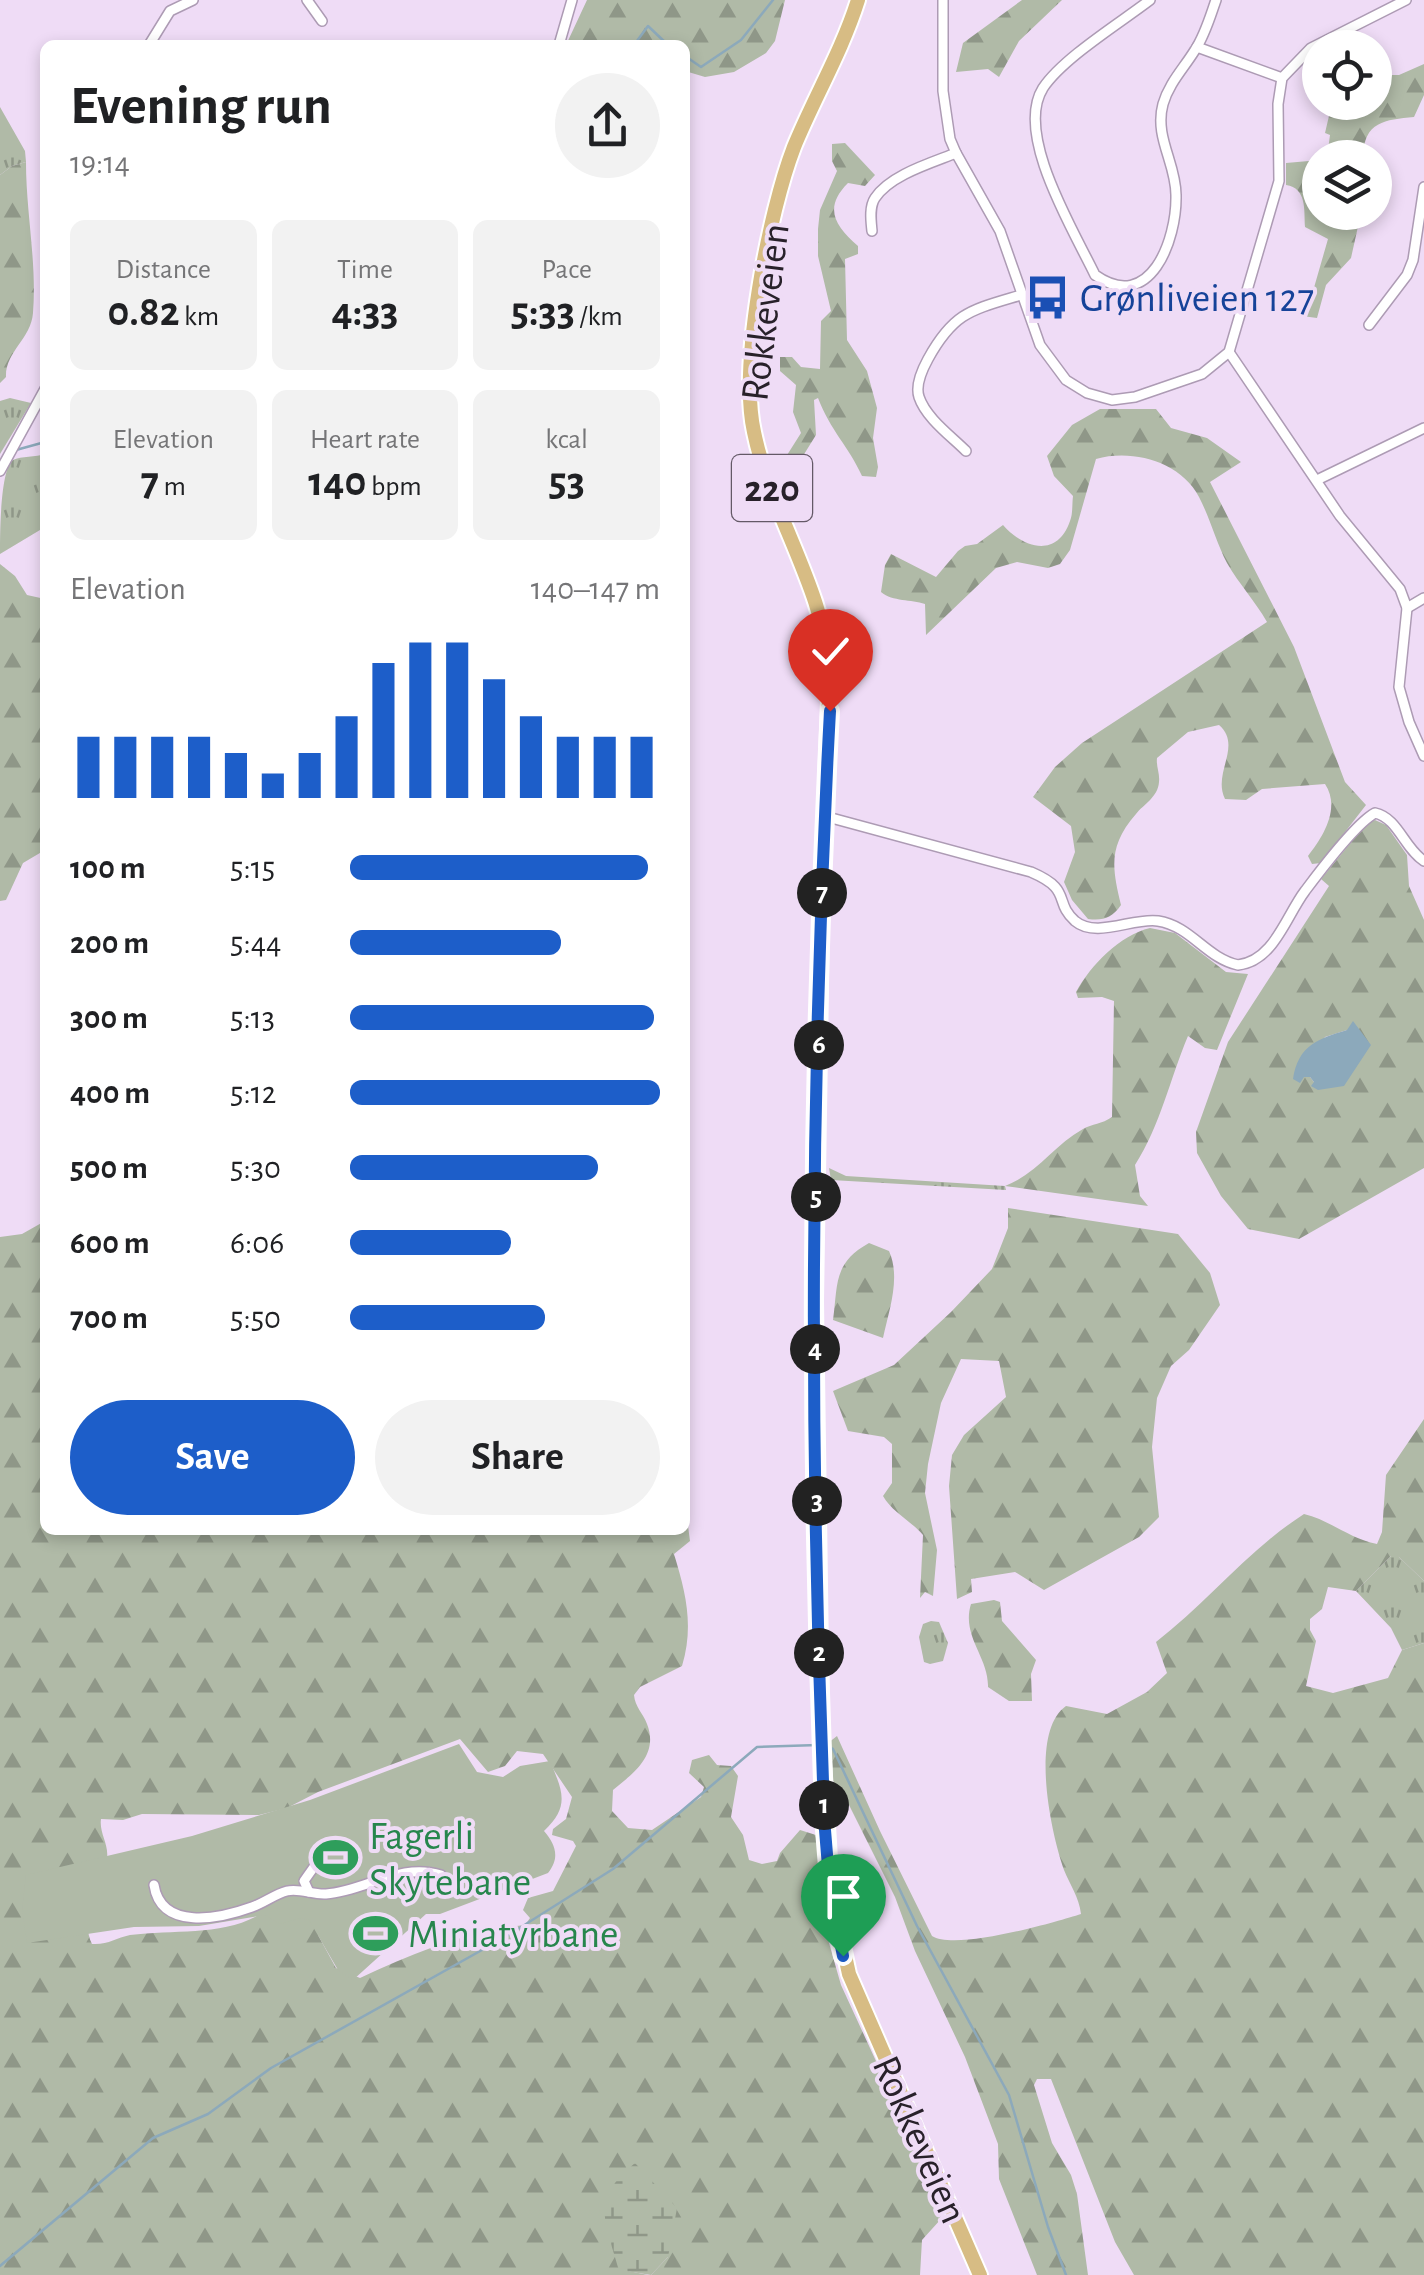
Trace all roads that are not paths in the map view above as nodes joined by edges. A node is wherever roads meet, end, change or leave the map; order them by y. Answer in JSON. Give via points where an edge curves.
{"nodes":[{"id":1,"x":161,"y":0,"type":"edge"},
{"id":2,"x":193,"y":0,"type":"edge"},
{"id":3,"x":307,"y":0,"type":"edge"},
{"id":4,"x":572,"y":0,"type":"edge"},
{"id":5,"x":858,"y":0,"type":"edge"},
{"id":6,"x":943,"y":0,"type":"edge"},
{"id":7,"x":1150,"y":0,"type":"edge"},
{"id":8,"x":1216,"y":0,"type":"edge"},
{"id":9,"x":1406,"y":0,"type":"edge"},
{"id":10,"x":170,"y":11,"type":"junction"},
{"id":11,"x":322,"y":21,"type":"dead end"},
{"id":12,"x":152,"y":40,"type":"edge"},
{"id":13,"x":560,"y":40,"type":"edge"},
{"id":14,"x":1197,"y":47,"type":"junction"},
{"id":15,"x":1282,"y":78,"type":"junction"},
{"id":16,"x":956,"y":153,"type":"junction"},
{"id":17,"x":1424,"y":188,"type":"edge"},
{"id":18,"x":872,"y":231,"type":"dead end"},
{"id":19,"x":1021,"y":295,"type":"junction"},
{"id":20,"x":1369,"y":325,"type":"dead end"},
{"id":21,"x":1229,"y":352,"type":"junction"},
{"id":22,"x":40,"y":398,"type":"edge"},
{"id":23,"x":1424,"y":428,"type":"edge"},
{"id":24,"x":966,"y":451,"type":"dead end"},
{"id":25,"x":0,"y":471,"type":"edge"},
{"id":26,"x":1317,"y":480,"type":"junction"},
{"id":27,"x":1424,"y":598,"type":"edge"},
{"id":28,"x":1406,"y":608,"type":"junction"},
{"id":29,"x":1424,"y":756,"type":"edge"},
{"id":30,"x":824,"y":816,"type":"junction"},
{"id":31,"x":1424,"y":861,"type":"edge"},
{"id":32,"x":316,"y":1864,"type":"dead end"},
{"id":33,"x":441,"y":1875,"type":"dead end"},
{"id":34,"x":154,"y":1885,"type":"dead end"},
{"id":35,"x":309,"y":1892,"type":"junction"},
{"id":36,"x":980,"y":2275,"type":"edge"}],
"edges":[{"from":1,"to":10,"type":"street"},
{"from":2,"to":10,"type":"street"},
{"from":3,"to":11,"type":"street"},
{"from":4,"to":13,"type":"street"},
{"from":5,"to":30,"type":"main road","name":"Rokkeveien","number":"220","via":[[788,164],[750,376],[760,458],[825,630],[830,682]]},
{"from":6,"to":16,"type":"street","via":[[943,90]]},
{"from":7,"to":14,"type":"street","via":[[1062,67],[1034,113],[1036,143],[1052,182],[1095,275],[1108,284],[1138,284],[1152,275],[1162,255],[1176,193],[1160,122],[1168,90]]},
{"from":8,"to":14,"type":"street"},
{"from":9,"to":15,"type":"street","via":[[1311,48]]},
{"from":10,"to":12,"type":"street"},
{"from":14,"to":15,"type":"street"},
{"from":15,"to":21,"type":"street","via":[[1279,180]]},
{"from":16,"to":18,"type":"street","via":[[894,182],[874,199]]},
{"from":16,"to":19,"type":"street","via":[[1000,231]]},
{"from":17,"to":20,"type":"street","via":[[1407,275]]},
{"from":19,"to":21,"type":"street","via":[[1040,345],[1066,380],[1100,398],[1163,389],[1202,374]]},
{"from":19,"to":24,"type":"street","via":[[953,321],[924,366],[919,397]]},
{"from":21,"to":26,"type":"street"},
{"from":22,"to":25,"type":"street"},
{"from":23,"to":26,"type":"street"},
{"from":26,"to":28,"type":"street","via":[[1400,589]]},
{"from":27,"to":28,"type":"street"},
{"from":28,"to":29,"type":"street","via":[[1399,687]]},
{"from":30,"to":31,"type":"street","via":[[1032,872],[1059,887],[1075,921],[1090,928],[1171,923],[1238,965],[1264,954],[1304,891],[1375,813],[1388,818]]},
{"from":30,"to":36,"type":"main road","name":"Rokkeveien","number":"220","via":[[815,1302],[830,1891],[848,1974]]},
{"from":32,"to":35,"type":"street","via":[[304,1881]]},
{"from":33,"to":35,"type":"street","via":[[406,1872],[340,1891]]},
{"from":34,"to":35,"type":"street","via":[[160,1905],[180,1917]]}]}
